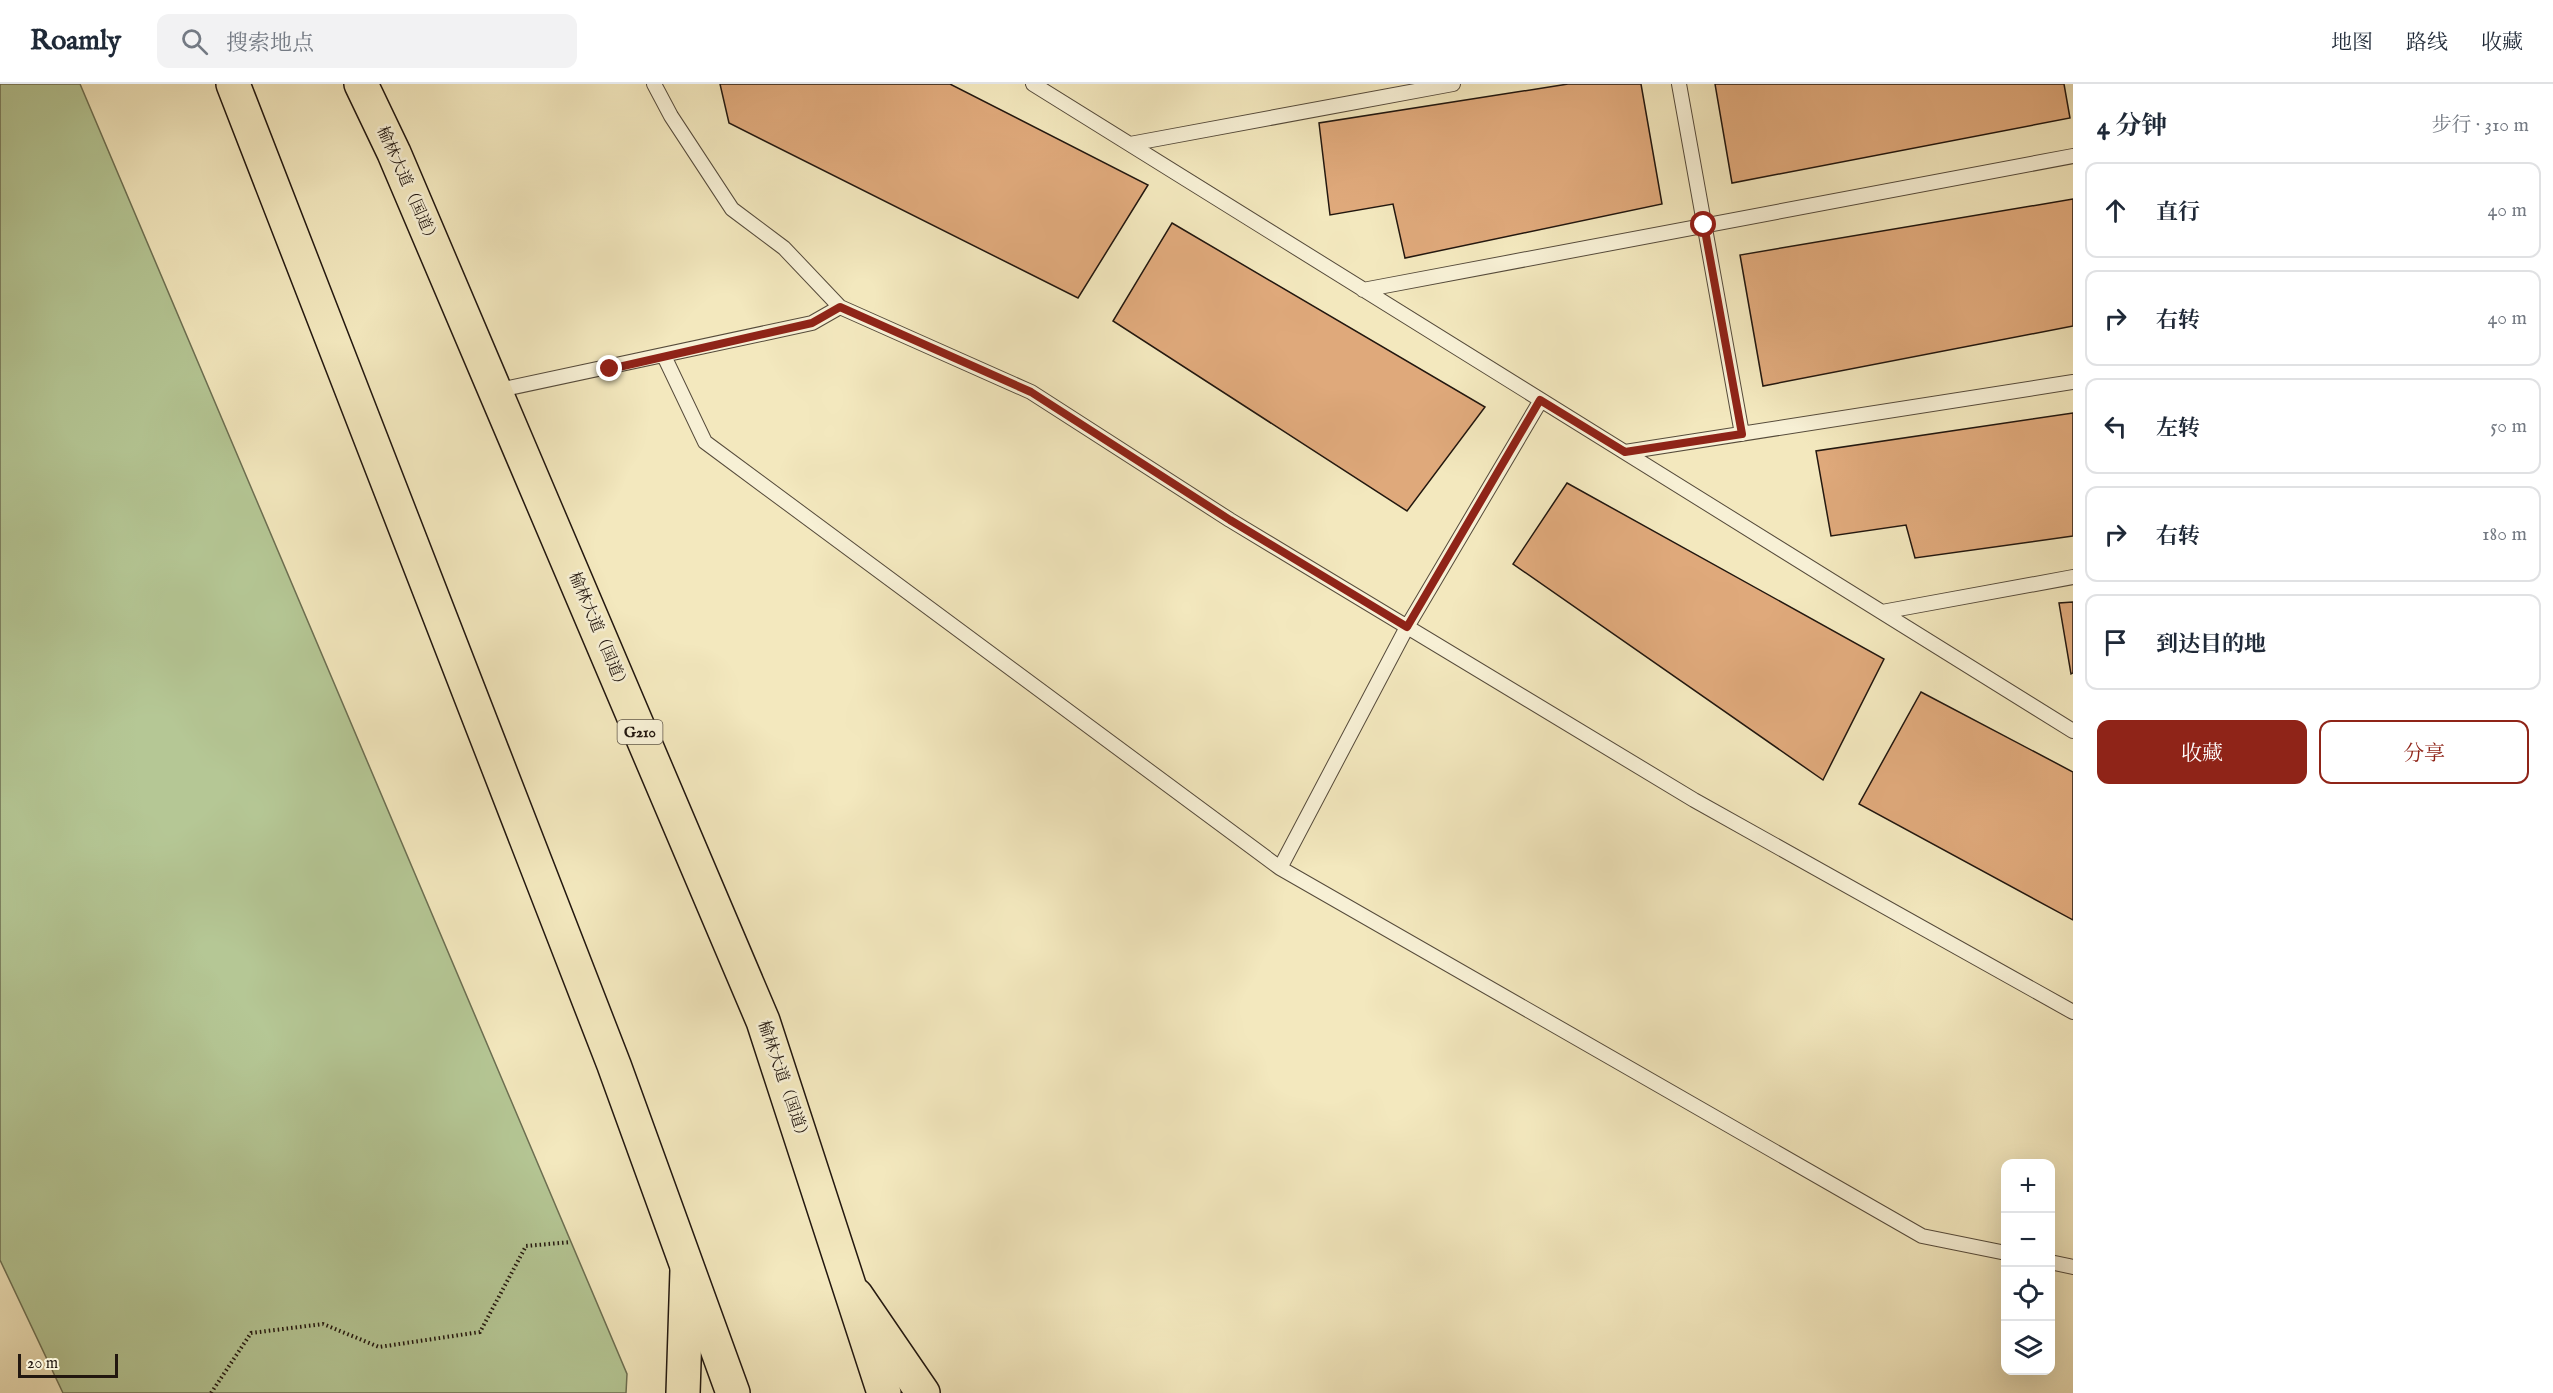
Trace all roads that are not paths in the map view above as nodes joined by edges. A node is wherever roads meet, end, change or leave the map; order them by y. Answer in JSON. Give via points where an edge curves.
{"nodes":[{"id":1,"x":233,"y":84,"type":"edge"},
{"id":2,"x":361,"y":84,"type":"edge"},
{"id":3,"x":654,"y":84,"type":"edge"},
{"id":4,"x":1033,"y":84,"type":"edge"},
{"id":5,"x":1453,"y":84,"type":"edge"},
{"id":6,"x":1679,"y":84,"type":"edge"},
{"id":7,"x":1130,"y":144,"type":"junction"},
{"id":8,"x":2073,"y":156,"type":"edge"},
{"id":9,"x":1704,"y":225,"type":"junction"},
{"id":10,"x":1364,"y":290,"type":"junction"},
{"id":11,"x":840,"y":307,"type":"junction"},
{"id":12,"x":664,"y":356,"type":"junction"},
{"id":13,"x":2073,"y":382,"type":"edge"},
{"id":14,"x":495,"y":391,"type":"junction"},
{"id":15,"x":1540,"y":400,"type":"junction"},
{"id":16,"x":1742,"y":434,"type":"junction"},
{"id":17,"x":1625,"y":452,"type":"junction"},
{"id":18,"x":2073,"y":577,"type":"edge"},
{"id":19,"x":1882,"y":612,"type":"junction"},
{"id":20,"x":1407,"y":627,"type":"junction"},
{"id":21,"x":2073,"y":731,"type":"edge"},
{"id":22,"x":1281,"y":868,"type":"junction"},
{"id":23,"x":2073,"y":1012,"type":"edge"},
{"id":24,"x":2001,"y":1252,"type":"edge"},
{"id":25,"x":2055,"y":1263,"type":"edge"},
{"id":26,"x":2073,"y":1267,"type":"edge"},
{"id":27,"x":687,"y":1270,"type":"junction"},
{"id":28,"x":852,"y":1289,"type":"junction"},
{"id":29,"x":683,"y":1393,"type":"edge"},
{"id":30,"x":733,"y":1393,"type":"edge"},
{"id":31,"x":884,"y":1393,"type":"edge"},
{"id":32,"x":923,"y":1393,"type":"edge"}],
"edges":[{"from":1,"to":27,"type":"main road","via":[[614,1065]]},
{"from":2,"to":14,"type":"main road","name":"榆林大道（国道）","number":"G210"},
{"from":3,"to":11,"type":"lane","via":[[732,209],[784,248]]},
{"from":4,"to":7,"type":"lane"},
{"from":5,"to":7,"type":"lane"},
{"from":6,"to":9,"type":"lane"},
{"from":7,"to":10,"type":"lane"},
{"from":8,"to":9,"type":"lane"},
{"from":9,"to":10,"type":"lane"},
{"from":9,"to":16,"type":"lane"},
{"from":10,"to":15,"type":"lane"},
{"from":11,"to":12,"type":"lane","via":[[812,323]]},
{"from":11,"to":20,"type":"lane","via":[[1031,392],[1230,520]]},
{"from":12,"to":14,"type":"lane"},
{"from":12,"to":22,"type":"lane","via":[[705,442]]},
{"from":13,"to":16,"type":"lane"},
{"from":14,"to":28,"type":"main road","name":"榆林大道（国道）","number":"G210","via":[[763,1021]]},
{"from":15,"to":17,"type":"lane"},
{"from":15,"to":20,"type":"lane"},
{"from":16,"to":17,"type":"lane"},
{"from":17,"to":19,"type":"lane"},
{"from":18,"to":19,"type":"lane"},
{"from":19,"to":21,"type":"lane"},
{"from":20,"to":22,"type":"lane"},
{"from":20,"to":23,"type":"lane","via":[[1694,800]]},
{"from":22,"to":24,"type":"lane","via":[[1922,1236]]},
{"from":25,"to":26,"type":"lane"},
{"from":27,"to":29,"type":"main road"},
{"from":27,"to":30,"type":"main road"},
{"from":28,"to":31,"type":"main road","name":"榆林大道（国道）","number":"G210"},
{"from":28,"to":32,"type":"main road"}]}
